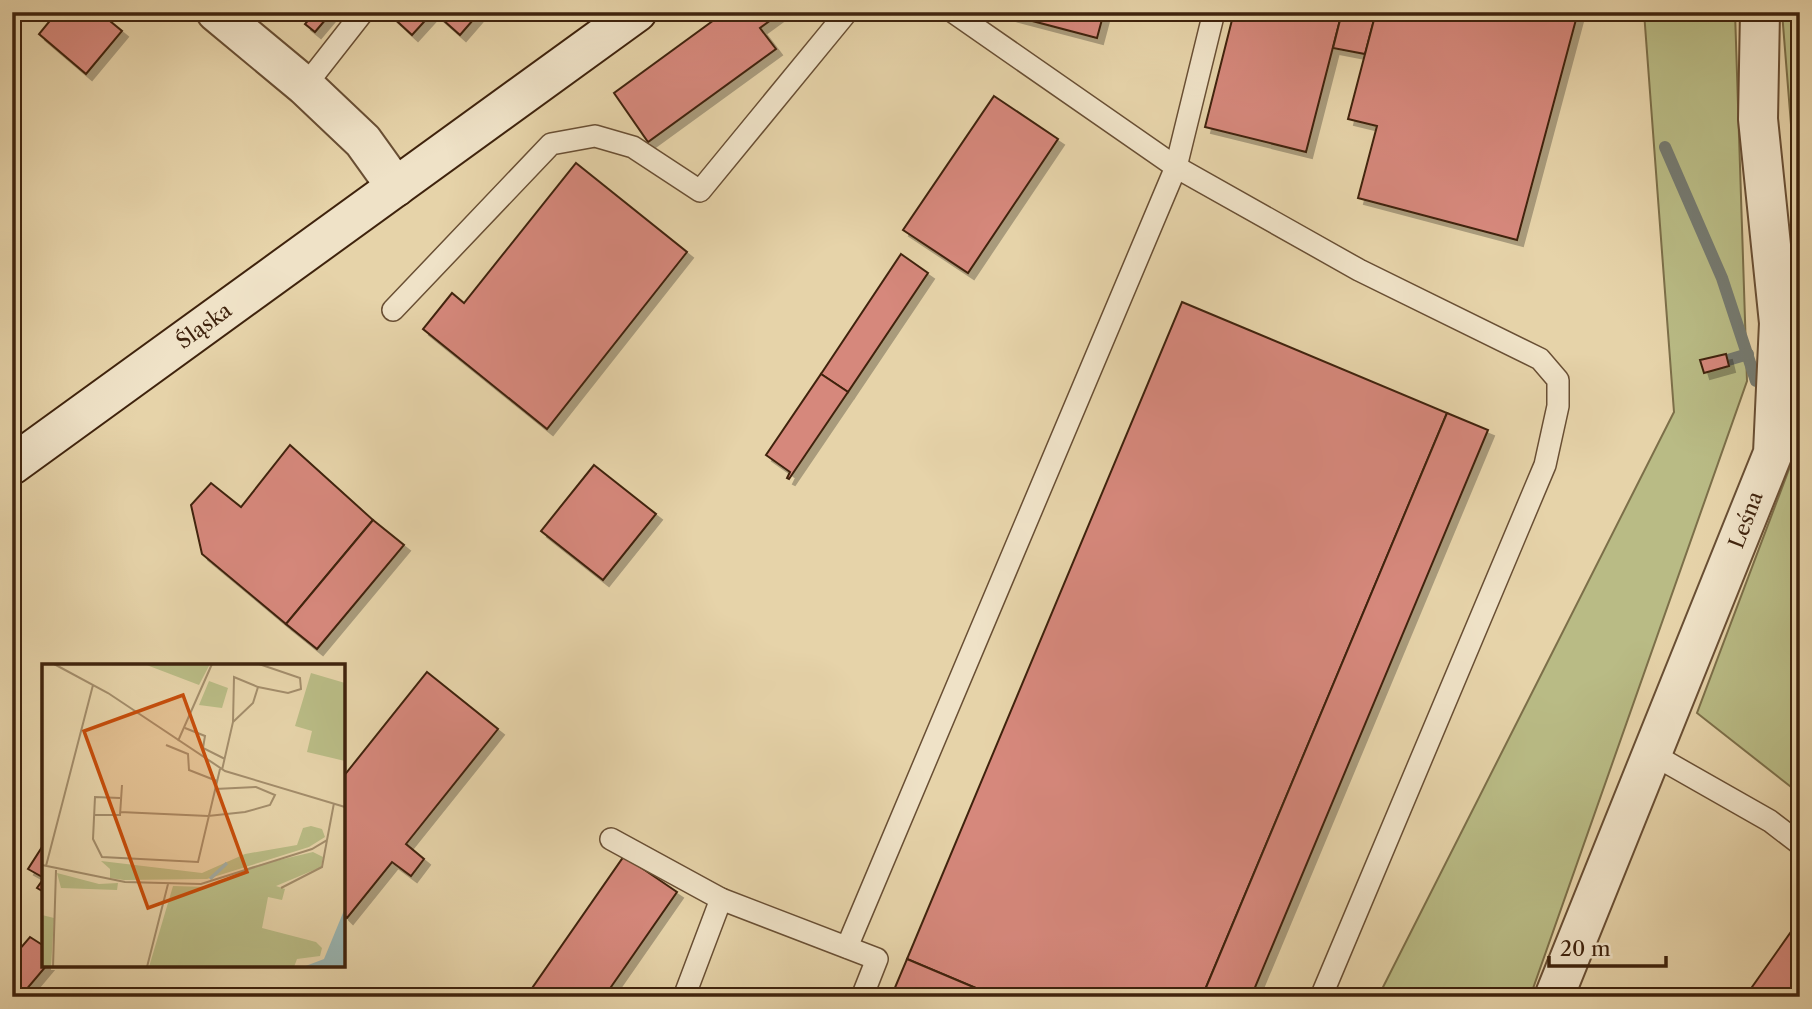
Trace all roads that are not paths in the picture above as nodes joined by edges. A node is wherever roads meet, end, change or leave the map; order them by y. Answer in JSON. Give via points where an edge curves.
{"nodes":[{"id":1,"x":216,"y":12,"type":"edge"},
{"id":2,"x":363,"y":12,"type":"edge"},
{"id":3,"x":637,"y":12,"type":"edge"},
{"id":4,"x":847,"y":12,"type":"edge"},
{"id":5,"x":1214,"y":12,"type":"edge"},
{"id":6,"x":1760,"y":12,"type":"edge"},
{"id":7,"x":957,"y":14,"type":"edge"},
{"id":8,"x":305,"y":86,"type":"junction"},
{"id":9,"x":1175,"y":167,"type":"junction"},
{"id":10,"x":396,"y":187,"type":"junction"},
{"id":11,"x":393,"y":310,"type":"dead end"},
{"id":12,"x":12,"y":465,"type":"edge"},
{"id":13,"x":1654,"y":754,"type":"junction"},
{"id":14,"x":611,"y":839,"type":"dead end"},
{"id":15,"x":1800,"y":844,"type":"edge"},
{"id":16,"x":721,"y":899,"type":"junction"},
{"id":17,"x":847,"y":947,"type":"junction"},
{"id":18,"x":684,"y":997,"type":"edge"},
{"id":19,"x":862,"y":997,"type":"edge"},
{"id":20,"x":1321,"y":997,"type":"edge"},
{"id":21,"x":1554,"y":997,"type":"edge"}],
"edges":[{"from":1,"to":8,"type":"street"},
{"from":2,"to":8,"type":"lane"},
{"from":3,"to":10,"type":"street","name":"Śląska"},
{"from":4,"to":11,"type":"lane","via":[[700,191],[633,148],[595,136],[551,144]]},
{"from":5,"to":9,"type":"lane"},
{"from":6,"to":13,"type":"street","name":"Leśna","via":[[1758,119],[1779,323],[1773,453]]},
{"from":7,"to":9,"type":"lane"},
{"from":8,"to":10,"type":"street","via":[[363,141]]},
{"from":9,"to":17,"type":"lane"},
{"from":9,"to":20,"type":"lane","via":[[1359,270],[1540,359],[1558,380],[1558,406],[1545,465]]},
{"from":10,"to":12,"type":"street","name":"Śląska"},
{"from":13,"to":15,"type":"lane","via":[[1770,821]]},
{"from":13,"to":21,"type":"street","name":"Leśna"},
{"from":14,"to":16,"type":"lane"},
{"from":16,"to":17,"type":"lane"},
{"from":16,"to":18,"type":"lane"},
{"from":17,"to":19,"type":"lane","via":[[877,959]]}]}
